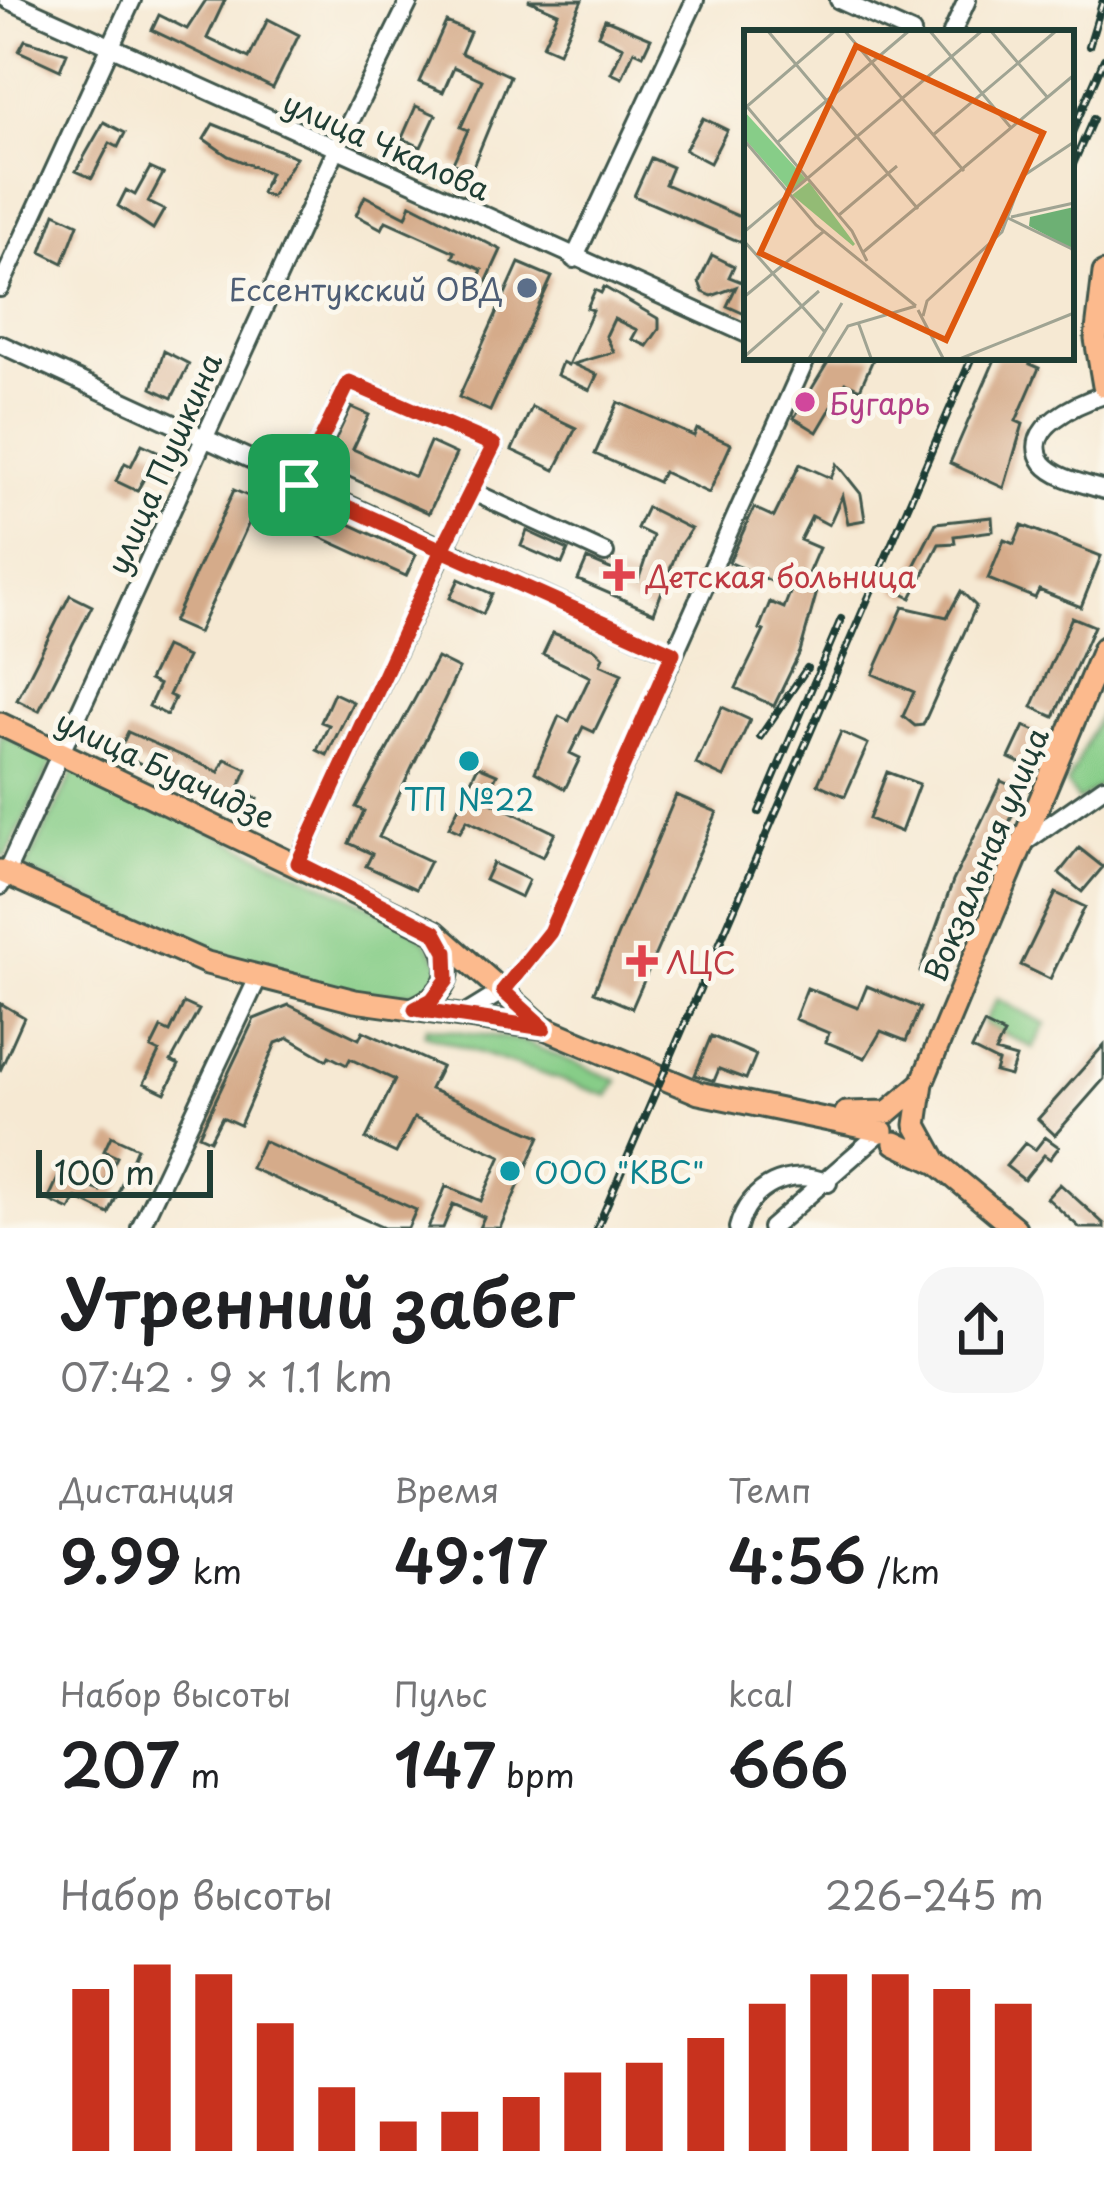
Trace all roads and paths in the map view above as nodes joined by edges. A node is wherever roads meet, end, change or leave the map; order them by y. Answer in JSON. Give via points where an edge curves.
{"nodes":[{"id":1,"x":8,"y":0,"type":"edge"},
{"id":2,"x":132,"y":0,"type":"edge"},
{"id":3,"x":410,"y":0,"type":"edge"},
{"id":4,"x":695,"y":0,"type":"edge"},
{"id":5,"x":839,"y":0,"type":"edge"},
{"id":6,"x":967,"y":0,"type":"edge"},
{"id":7,"x":905,"y":30,"type":"edge"},
{"id":8,"x":953,"y":30,"type":"edge"},
{"id":9,"x":109,"y":49,"type":"junction"},
{"id":10,"x":334,"y":152,"type":"junction"},
{"id":11,"x":574,"y":259,"type":"junction"},
{"id":12,"x":1104,"y":273,"type":"edge"},
{"id":13,"x":0,"y":288,"type":"edge"},
{"id":14,"x":744,"y":333,"type":"edge"},
{"id":15,"x":0,"y":344,"type":"edge"},
{"id":16,"x":803,"y":360,"type":"edge"},
{"id":17,"x":1102,"y":371,"type":"edge"},
{"id":18,"x":1104,"y":395,"type":"edge"},
{"id":19,"x":203,"y":441,"type":"junction"},
{"id":20,"x":299,"y":485,"type":"junction"},
{"id":21,"x":1104,"y":490,"type":"edge"},
{"id":22,"x":471,"y":491,"type":"junction"},
{"id":23,"x":442,"y":550,"type":"junction"},
{"id":24,"x":605,"y":554,"type":"dead end"},
{"id":25,"x":1104,"y":648,"type":"edge"},
{"id":26,"x":673,"y":653,"type":"junction"},
{"id":27,"x":0,"y":724,"type":"edge"},
{"id":28,"x":62,"y":752,"type":"junction"},
{"id":29,"x":1104,"y":787,"type":"edge"},
{"id":30,"x":1022,"y":845,"type":"junction"},
{"id":31,"x":298,"y":863,"type":"junction"},
{"id":32,"x":2,"y":876,"type":"edge"},
{"id":33,"x":435,"y":932,"type":"junction"},
{"id":34,"x":258,"y":978,"type":"junction"},
{"id":35,"x":503,"y":991,"type":"junction"},
{"id":36,"x":415,"y":1009,"type":"junction"},
{"id":37,"x":463,"y":1016,"type":"junction"},
{"id":38,"x":544,"y":1028,"type":"junction"},
{"id":39,"x":922,"y":1083,"type":"junction"},
{"id":40,"x":916,"y":1125,"type":"junction"},
{"id":41,"x":888,"y":1129,"type":"junction"},
{"id":42,"x":937,"y":1163,"type":"junction"},
{"id":43,"x":828,"y":1183,"type":"junction"},
{"id":44,"x":140,"y":1228,"type":"edge"},
{"id":45,"x":738,"y":1228,"type":"edge"},
{"id":46,"x":771,"y":1228,"type":"edge"},
{"id":47,"x":1016,"y":1228,"type":"edge"}],
"edges":[{"from":1,"to":9,"type":"street","name":"улица Чкалова"},
{"from":2,"to":9,"type":"street"},
{"from":3,"to":10,"type":"street","name":"улица Пушкина"},
{"from":4,"to":11,"type":"street"},
{"from":5,"to":7,"type":"street"},
{"from":6,"to":8,"type":"street"},
{"from":9,"to":10,"type":"street","name":"улица Чкалова"},
{"from":9,"to":13,"type":"street"},
{"from":10,"to":11,"type":"street","name":"улица Чкалова"},
{"from":10,"to":19,"type":"street","name":"улица Пушкина"},
{"from":11,"to":14,"type":"street","name":"улица Чкалова"},
{"from":12,"to":17,"type":"main road","via":[[1097,314]]},
{"from":15,"to":19,"type":"street"},
{"from":16,"to":26,"type":"street"},
{"from":18,"to":21,"type":"street","via":[[1065,410],[1043,432],[1040,452],[1059,474]]},
{"from":19,"to":20,"type":"street"},
{"from":19,"to":28,"type":"street","name":"улица Пушкина"},
{"from":20,"to":22,"type":"street","via":[[349,382],[494,445]]},
{"from":20,"to":23,"type":"street"},
{"from":22,"to":23,"type":"street"},
{"from":22,"to":24,"type":"street"},
{"from":23,"to":26,"type":"street"},
{"from":23,"to":31,"type":"street"},
{"from":25,"to":30,"type":"main road","name":"Вокзальная улица"},
{"from":26,"to":35,"type":"street","via":[[550,932]]},
{"from":27,"to":28,"type":"main road","name":"улица Буачидзе"},
{"from":28,"to":31,"type":"main road","name":"улица Буачидзе"},
{"from":28,"to":32,"type":"street","name":"улица Пушкина"},
{"from":29,"to":30,"type":"street"},
{"from":30,"to":39,"type":"main road","name":"Вокзальная улица"},
{"from":31,"to":33,"type":"main road","name":"улица Буачидзе"},
{"from":32,"to":34,"type":"main road","name":"улица Буачидзе"},
{"from":33,"to":35,"type":"main road","name":"улица Буачидзе"},
{"from":33,"to":36,"type":"main road","via":[[447,980]]},
{"from":34,"to":36,"type":"main road","name":"улица Буачидзе"},
{"from":34,"to":44,"type":"street"},
{"from":35,"to":37,"type":"street"},
{"from":35,"to":38,"type":"main road","name":"улица Буачидзе"},
{"from":36,"to":37,"type":"main road","name":"улица Буачидзе"},
{"from":37,"to":38,"type":"main road","name":"улица Буачидзе"},
{"from":38,"to":41,"type":"main road","name":"улица Буачидзе","via":[[699,1093]]},
{"from":39,"to":40,"type":"main road"},
{"from":39,"to":41,"type":"main road"},
{"from":40,"to":41,"type":"main road","via":[[910,1139]]},
{"from":40,"to":42,"type":"main road"},
{"from":41,"to":42,"type":"main road","name":"улица Буачидзе"},
{"from":41,"to":43,"type":"street"},
{"from":42,"to":47,"type":"main road"},
{"from":43,"to":45,"type":"street","via":[[807,1174],[782,1178],[753,1201]]},
{"from":43,"to":46,"type":"street"}]}
